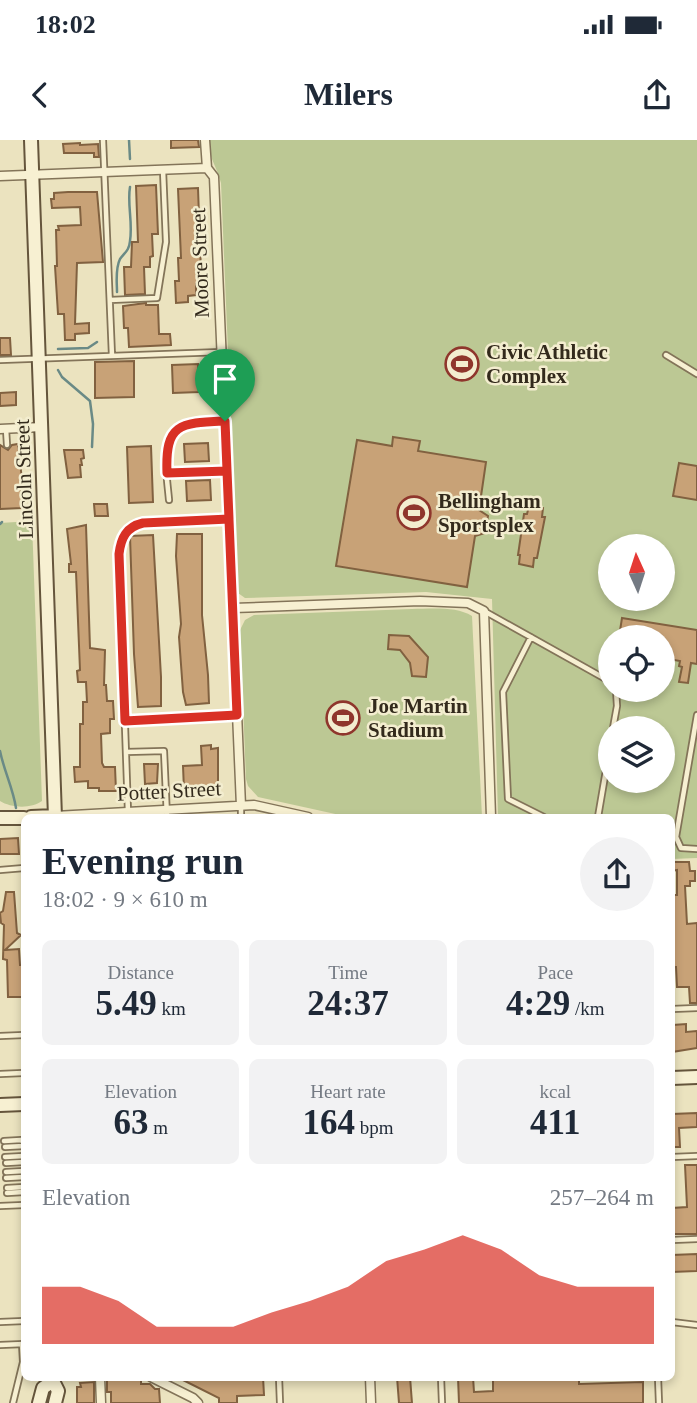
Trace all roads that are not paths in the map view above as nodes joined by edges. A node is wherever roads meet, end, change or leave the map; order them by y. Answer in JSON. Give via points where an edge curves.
{"nodes":[{"id":1,"x":31,"y":140,"type":"edge"},
{"id":2,"x":103,"y":140,"type":"edge"},
{"id":3,"x":205,"y":140,"type":"edge"},
{"id":4,"x":207,"y":168,"type":"junction"},
{"id":5,"x":163,"y":170,"type":"junction"},
{"id":6,"x":104,"y":172,"type":"junction"},
{"id":7,"x":32,"y":174,"type":"junction"},
{"id":8,"x":0,"y":176,"type":"edge"},
{"id":9,"x":110,"y":300,"type":"junction"},
{"id":10,"x":222,"y":352,"type":"junction"},
{"id":11,"x":666,"y":355,"type":"dead end"},
{"id":12,"x":112,"y":356,"type":"junction"},
{"id":13,"x":39,"y":358,"type":"junction"},
{"id":14,"x":0,"y":360,"type":"edge"},
{"id":15,"x":697,"y":374,"type":"edge"},
{"id":16,"x":225,"y":421,"type":"junction"},
{"id":17,"x":42,"y":427,"type":"junction"},
{"id":18,"x":3,"y":429,"type":"edge"},
{"id":19,"x":7,"y":445,"type":"dead end"},
{"id":20,"x":227,"y":471,"type":"junction"},
{"id":21,"x":167,"y":473,"type":"junction"},
{"id":22,"x":169,"y":500,"type":"dead end"},
{"id":23,"x":229,"y":519,"type":"junction"},
{"id":24,"x":233,"y":608,"type":"junction"},
{"id":25,"x":484,"y":611,"type":"junction"},
{"id":26,"x":531,"y":637,"type":"junction"},
{"id":27,"x":598,"y":675,"type":"edge"},
{"id":28,"x":237,"y":715,"type":"junction"},
{"id":29,"x":697,"y":715,"type":"edge"},
{"id":30,"x":125,"y":721,"type":"junction"},
{"id":31,"x":126,"y":752,"type":"junction"},
{"id":32,"x":602,"y":793,"type":"edge"},
{"id":33,"x":241,"y":806,"type":"junction"},
{"id":34,"x":128,"y":812,"type":"junction"},
{"id":35,"x":218,"y":812,"type":"edge"},
{"id":36,"x":55,"y":814,"type":"edge"},
{"id":37,"x":99,"y":814,"type":"edge"},
{"id":38,"x":167,"y":814,"type":"edge"},
{"id":39,"x":242,"y":814,"type":"edge"},
{"id":40,"x":293,"y":814,"type":"edge"},
{"id":41,"x":491,"y":814,"type":"edge"},
{"id":42,"x":538,"y":814,"type":"edge"},
{"id":43,"x":599,"y":814,"type":"edge"},
{"id":44,"x":0,"y":818,"type":"edge"},
{"id":45,"x":21,"y":818,"type":"edge"},
{"id":46,"x":697,"y":849,"type":"edge"},
{"id":47,"x":21,"y":868,"type":"edge"},
{"id":48,"x":0,"y":870,"type":"edge"},
{"id":49,"x":697,"y":1008,"type":"edge"},
{"id":50,"x":675,"y":1009,"type":"edge"},
{"id":51,"x":21,"y":1035,"type":"edge"},
{"id":52,"x":0,"y":1037,"type":"edge"},
{"id":53,"x":21,"y":1073,"type":"edge"},
{"id":54,"x":0,"y":1074,"type":"edge"},
{"id":55,"x":697,"y":1077,"type":"edge"},
{"id":56,"x":675,"y":1078,"type":"edge"},
{"id":57,"x":21,"y":1104,"type":"edge"},
{"id":58,"x":0,"y":1105,"type":"edge"},
{"id":59,"x":21,"y":1143,"type":"edge"},
{"id":60,"x":5,"y":1144,"type":"dead end"},
{"id":61,"x":697,"y":1156,"type":"edge"},
{"id":62,"x":21,"y":1157,"type":"edge"},
{"id":63,"x":675,"y":1157,"type":"edge"},
{"id":64,"x":21,"y":1162,"type":"edge"},
{"id":65,"x":21,"y":1172,"type":"edge"},
{"id":66,"x":21,"y":1177,"type":"edge"},
{"id":67,"x":7,"y":1190,"type":"dead end"},
{"id":68,"x":21,"y":1190,"type":"edge"},
{"id":69,"x":21,"y":1205,"type":"edge"},
{"id":70,"x":0,"y":1206,"type":"edge"},
{"id":71,"x":697,"y":1239,"type":"edge"},
{"id":72,"x":675,"y":1240,"type":"edge"},
{"id":73,"x":21,"y":1321,"type":"edge"},
{"id":74,"x":0,"y":1322,"type":"edge"},
{"id":75,"x":675,"y":1322,"type":"edge"},
{"id":76,"x":697,"y":1325,"type":"edge"},
{"id":77,"x":21,"y":1344,"type":"edge"},
{"id":78,"x":0,"y":1345,"type":"edge"},
{"id":79,"x":21,"y":1370,"type":"edge"},
{"id":80,"x":51,"y":1381,"type":"edge"},
{"id":81,"x":54,"y":1381,"type":"edge"},
{"id":82,"x":100,"y":1381,"type":"edge"},
{"id":83,"x":159,"y":1381,"type":"edge"},
{"id":84,"x":279,"y":1381,"type":"edge"},
{"id":85,"x":370,"y":1381,"type":"edge"},
{"id":86,"x":441,"y":1381,"type":"edge"},
{"id":87,"x":658,"y":1381,"type":"edge"},
{"id":88,"x":13,"y":1403,"type":"edge"},
{"id":89,"x":39,"y":1403,"type":"edge"},
{"id":90,"x":55,"y":1403,"type":"edge"},
{"id":91,"x":101,"y":1403,"type":"edge"},
{"id":92,"x":198,"y":1403,"type":"edge"},
{"id":93,"x":280,"y":1403,"type":"edge"},
{"id":94,"x":370,"y":1403,"type":"edge"},
{"id":95,"x":442,"y":1403,"type":"edge"},
{"id":96,"x":659,"y":1403,"type":"edge"}],
"edges":[{"from":1,"to":7,"type":"street","name":"Lincoln Street"},
{"from":2,"to":6,"type":"lane"},
{"from":3,"to":4,"type":"street","name":"Moore Street"},
{"from":4,"to":5,"type":"street"},
{"from":4,"to":10,"type":"street","name":"Moore Street","via":[[214,177]]},
{"from":5,"to":6,"type":"street"},
{"from":5,"to":9,"type":"lane","via":[[166,242],[157,298]]},
{"from":6,"to":7,"type":"street"},
{"from":6,"to":9,"type":"lane"},
{"from":7,"to":8,"type":"street"},
{"from":7,"to":13,"type":"street","name":"Lincoln Street"},
{"from":9,"to":12,"type":"lane"},
{"from":10,"to":12,"type":"lane"},
{"from":10,"to":16,"type":"street","name":"Moore Street"},
{"from":11,"to":15,"type":"lane"},
{"from":12,"to":13,"type":"lane"},
{"from":13,"to":14,"type":"lane"},
{"from":13,"to":17,"type":"street","name":"Lincoln Street"},
{"from":16,"to":20,"type":"street","name":"Moore Street"},
{"from":16,"to":21,"type":"lane","via":[[190,423],[175,433],[166,450]]},
{"from":17,"to":18,"type":"street"},
{"from":17,"to":36,"type":"street","name":"Lincoln Street"},
{"from":18,"to":19,"type":"lane"},
{"from":20,"to":21,"type":"lane"},
{"from":20,"to":23,"type":"street","name":"Moore Street"},
{"from":21,"to":22,"type":"lane"},
{"from":23,"to":24,"type":"street","name":"Moore Street"},
{"from":23,"to":30,"type":"lane","via":[[143,523],[125,533],[119,554]]},
{"from":24,"to":25,"type":"street","via":[[420,601],[468,603]]},
{"from":24,"to":28,"type":"street","name":"Moore Street"},
{"from":25,"to":26,"type":"lane"},
{"from":25,"to":41,"type":"street"},
{"from":26,"to":27,"type":"lane"},
{"from":26,"to":42,"type":"lane","via":[[503,692],[508,799]]},
{"from":28,"to":30,"type":"lane"},
{"from":28,"to":33,"type":"street","name":"Moore Street"},
{"from":29,"to":46,"type":"lane","via":[[676,837],[681,848]]},
{"from":30,"to":31,"type":"lane"},
{"from":31,"to":34,"type":"lane"},
{"from":31,"to":38,"type":"lane","via":[[164,751]]},
{"from":32,"to":43,"type":"lane"},
{"from":33,"to":35,"type":"street","name":"Potter Street"},
{"from":33,"to":39,"type":"lane"},
{"from":33,"to":40,"type":"street","name":"Potter Street"},
{"from":34,"to":37,"type":"street","name":"Potter Street"},
{"from":34,"to":38,"type":"street","name":"Potter Street"},
{"from":35,"to":38,"type":"street","name":"Potter Street"},
{"from":44,"to":45,"type":"street"},
{"from":47,"to":48,"type":"lane"},
{"from":49,"to":50,"type":"lane"},
{"from":51,"to":52,"type":"lane"},
{"from":53,"to":54,"type":"lane"},
{"from":55,"to":56,"type":"street"},
{"from":57,"to":58,"type":"street"},
{"from":59,"to":60,"type":"lane"},
{"from":61,"to":63,"type":"lane"},
{"from":62,"to":64,"type":"lane","via":[[5,1160]]},
{"from":65,"to":66,"type":"lane","via":[[6,1175]]},
{"from":67,"to":68,"type":"lane"},
{"from":69,"to":70,"type":"lane"},
{"from":71,"to":72,"type":"lane"},
{"from":73,"to":74,"type":"lane"},
{"from":75,"to":76,"type":"lane"},
{"from":77,"to":78,"type":"lane"},
{"from":79,"to":88,"type":"lane"},
{"from":80,"to":89,"type":"street","via":[[43,1388]]},
{"from":81,"to":90,"type":"street","via":[[58,1391]]},
{"from":82,"to":91,"type":"street"},
{"from":83,"to":92,"type":"street"},
{"from":84,"to":93,"type":"lane"},
{"from":85,"to":94,"type":"street"},
{"from":86,"to":95,"type":"lane"},
{"from":87,"to":96,"type":"lane"}]}
